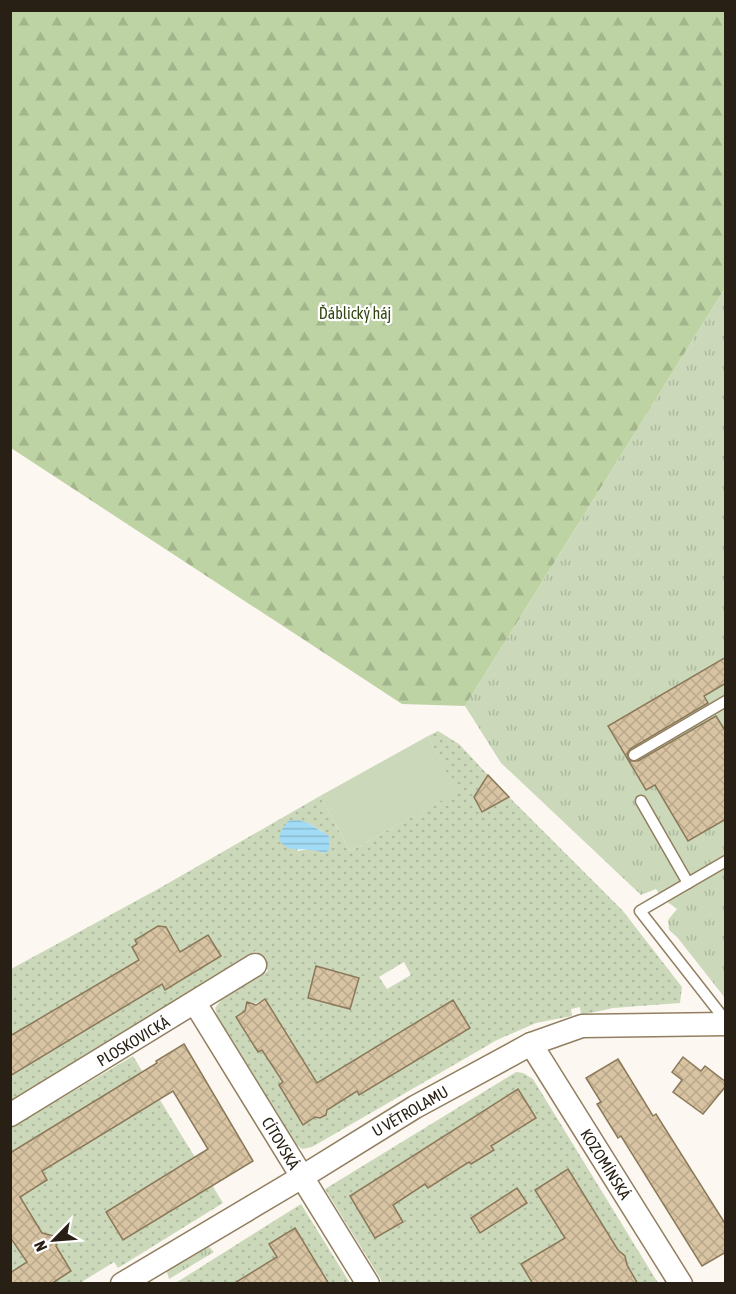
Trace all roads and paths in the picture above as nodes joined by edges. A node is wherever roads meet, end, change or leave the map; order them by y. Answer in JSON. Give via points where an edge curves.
{"nodes":[{"id":1,"x":726,"y":701,"type":"edge"},
{"id":2,"x":634,"y":755,"type":"dead end"},
{"id":3,"x":641,"y":801,"type":"dead end"},
{"id":4,"x":726,"y":861,"type":"edge"},
{"id":5,"x":688,"y":883,"type":"junction"},
{"id":6,"x":255,"y":965,"type":"dead end"},
{"id":7,"x":195,"y":1003,"type":"junction"},
{"id":8,"x":726,"y":1023,"type":"edge"},
{"id":9,"x":531,"y":1044,"type":"junction"},
{"id":10,"x":10,"y":1115,"type":"edge"},
{"id":11,"x":302,"y":1177,"type":"junction"},
{"id":12,"x":122,"y":1284,"type":"edge"},
{"id":13,"x":368,"y":1284,"type":"edge"},
{"id":14,"x":681,"y":1284,"type":"edge"}],
"edges":[{"from":1,"to":2,"type":"lane"},
{"from":3,"to":5,"type":"lane"},
{"from":4,"to":5,"type":"lane"},
{"from":5,"to":8,"type":"lane","via":[[640,911]]},
{"from":6,"to":7,"type":"street","name":"PLOSKOVICKÁ"},
{"from":7,"to":10,"type":"street","name":"PLOSKOVICKÁ"},
{"from":7,"to":11,"type":"street","name":"CÍTOVSKÁ"},
{"from":8,"to":9,"type":"street","name":"U VĚTROLAMU","via":[[582,1026]]},
{"from":9,"to":11,"type":"street","name":"U VĚTROLAMU","via":[[415,1107]]},
{"from":9,"to":14,"type":"street","name":"KOZOMÍNSKÁ"},
{"from":11,"to":12,"type":"street","name":"U VĚTROLAMU"},
{"from":11,"to":13,"type":"street","name":"CÍTOVSKÁ"}]}
